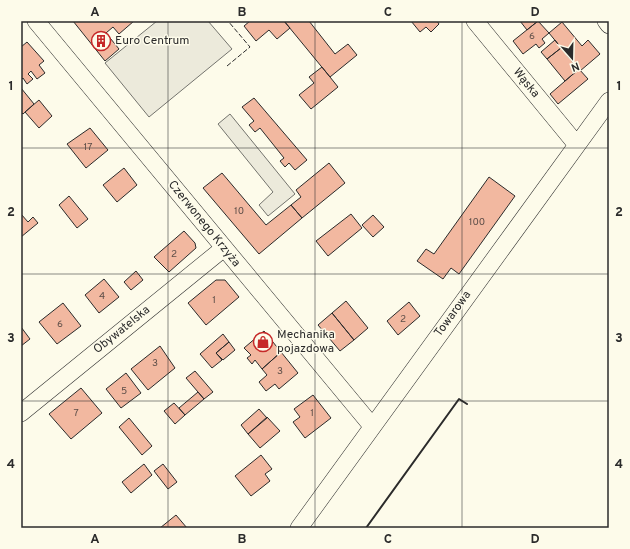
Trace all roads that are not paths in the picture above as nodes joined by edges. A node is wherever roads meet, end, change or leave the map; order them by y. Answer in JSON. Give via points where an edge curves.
{"nodes":[{"id":1,"x":36,"y":21,"type":"edge"},
{"id":2,"x":475,"y":21,"type":"edge"},
{"id":3,"x":606,"y":21,"type":"edge"},
{"id":4,"x":609,"y":25,"type":"edge"},
{"id":5,"x":609,"y":101,"type":"edge"},
{"id":6,"x":577,"y":145,"type":"junction"},
{"id":7,"x":224,"y":248,"type":"junction"},
{"id":8,"x":21,"y":413,"type":"edge"},
{"id":9,"x":372,"y":426,"type":"junction"},
{"id":10,"x":299,"y":528,"type":"edge"}],
"edges":[{"from":1,"to":7,"type":"street","name":"Czerwonego Krzyża"},
{"from":2,"to":6,"type":"street","name":"Wąska"},
{"from":3,"to":4,"type":"street"},
{"from":5,"to":6,"type":"street","name":"Towarowa"},
{"from":6,"to":9,"type":"street","name":"Towarowa"},
{"from":7,"to":8,"type":"street","name":"Obywatelska"},
{"from":7,"to":9,"type":"street","name":"Czerwonego Krzyża"},
{"from":9,"to":10,"type":"street","name":"Towarowa"}]}
